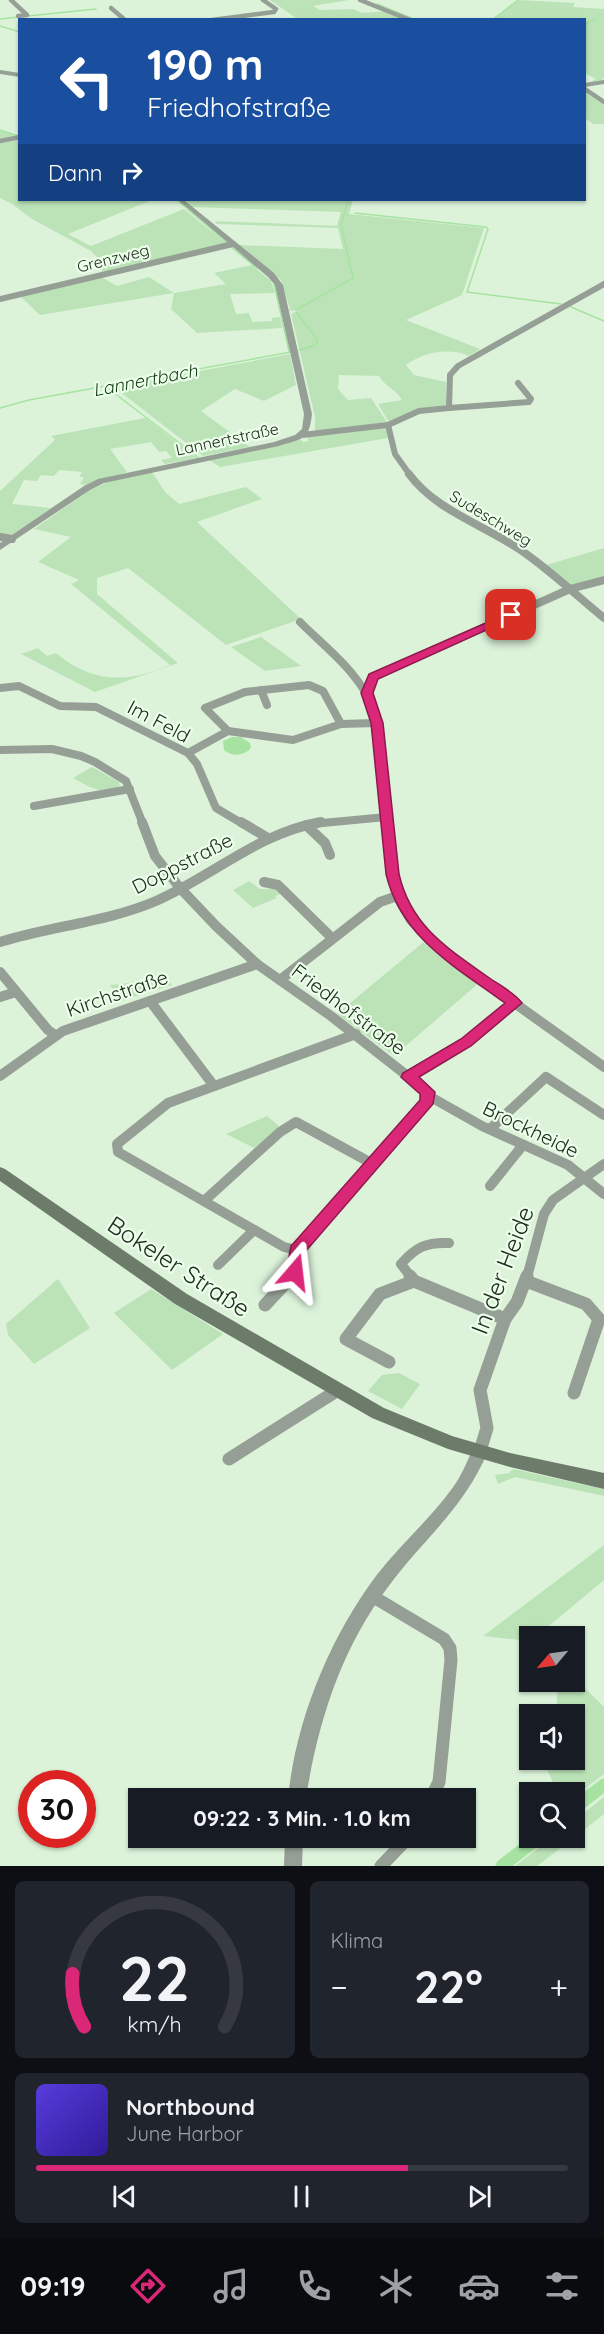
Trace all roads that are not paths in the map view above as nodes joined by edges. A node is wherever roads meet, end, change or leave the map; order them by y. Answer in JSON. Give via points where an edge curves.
{"nodes":[{"id":1,"x":11,"y":0,"type":"edge"},
{"id":2,"x":263,"y":0,"type":"edge"},
{"id":3,"x":360,"y":0,"type":"edge"},
{"id":4,"x":111,"y":8,"type":"dead end"},
{"id":5,"x":18,"y":16,"type":"dead end"},
{"id":6,"x":123,"y":18,"type":"edge"},
{"id":7,"x":228,"y":18,"type":"edge"},
{"id":8,"x":405,"y":18,"type":"edge"},
{"id":9,"x":0,"y":72,"type":"edge"},
{"id":10,"x":18,"y":75,"type":"edge"},
{"id":11,"x":604,"y":82,"type":"edge"},
{"id":12,"x":586,"y":87,"type":"edge"},
{"id":13,"x":586,"y":88,"type":"edge"},
{"id":14,"x":604,"y":102,"type":"edge"},
{"id":15,"x":18,"y":137,"type":"edge"},
{"id":16,"x":0,"y":141,"type":"edge"},
{"id":17,"x":182,"y":201,"type":"edge"},
{"id":18,"x":233,"y":244,"type":"junction"},
{"id":19,"x":604,"y":284,"type":"edge"},
{"id":20,"x":0,"y":299,"type":"edge"},
{"id":21,"x":518,"y":383,"type":"dead end"},
{"id":22,"x":449,"y":408,"type":"junction"},
{"id":23,"x":388,"y":425,"type":"junction"},
{"id":24,"x":302,"y":435,"type":"junction"},
{"id":25,"x":0,"y":537,"type":"edge"},
{"id":26,"x":12,"y":539,"type":"junction"},
{"id":27,"x":0,"y":548,"type":"edge"},
{"id":28,"x":604,"y":580,"type":"edge"},
{"id":29,"x":570,"y":589,"type":"junction"},
{"id":30,"x":604,"y":618,"type":"edge"},
{"id":31,"x":300,"y":622,"type":"dead end"},
{"id":32,"x":356,"y":677,"type":"junction"},
{"id":33,"x":373,"y":677,"type":"junction"},
{"id":34,"x":0,"y":688,"type":"edge"},
{"id":35,"x":261,"y":690,"type":"junction"},
{"id":36,"x":367,"y":693,"type":"junction"},
{"id":37,"x":267,"y":705,"type":"dead end"},
{"id":38,"x":377,"y":723,"type":"junction"},
{"id":39,"x":341,"y":724,"type":"junction"},
{"id":40,"x":228,"y":731,"type":"junction"},
{"id":41,"x":0,"y":750,"type":"edge"},
{"id":42,"x":188,"y":753,"type":"junction"},
{"id":43,"x":130,"y":789,"type":"junction"},
{"id":44,"x":34,"y":806,"type":"dead end"},
{"id":45,"x":386,"y":817,"type":"junction"},
{"id":46,"x":306,"y":825,"type":"junction"},
{"id":47,"x":268,"y":838,"type":"junction"},
{"id":48,"x":330,"y":855,"type":"dead end"},
{"id":49,"x":264,"y":882,"type":"dead end"},
{"id":50,"x":180,"y":888,"type":"junction"},
{"id":51,"x":397,"y":896,"type":"junction"},
{"id":52,"x":332,"y":938,"type":"junction"},
{"id":53,"x":0,"y":942,"type":"edge"},
{"id":54,"x":257,"y":964,"type":"junction"},
{"id":55,"x":0,"y":972,"type":"edge"},
{"id":56,"x":280,"y":980,"type":"junction"},
{"id":57,"x":16,"y":992,"type":"junction"},
{"id":58,"x":0,"y":997,"type":"edge"},
{"id":59,"x":150,"y":1001,"type":"junction"},
{"id":60,"x":514,"y":1003,"type":"junction"},
{"id":61,"x":356,"y":1034,"type":"junction"},
{"id":62,"x":55,"y":1035,"type":"junction"},
{"id":63,"x":604,"y":1067,"type":"edge"},
{"id":64,"x":0,"y":1076,"type":"edge"},
{"id":65,"x":408,"y":1077,"type":"junction"},
{"id":66,"x":214,"y":1086,"type":"junction"},
{"id":67,"x":429,"y":1096,"type":"junction"},
{"id":68,"x":604,"y":1115,"type":"edge"},
{"id":69,"x":490,"y":1129,"type":"junction"},
{"id":70,"x":523,"y":1145,"type":"junction"},
{"id":71,"x":373,"y":1164,"type":"junction"},
{"id":72,"x":604,"y":1164,"type":"edge"},
{"id":73,"x":0,"y":1173,"type":"edge"},
{"id":74,"x":585,"y":1177,"type":"junction"},
{"id":75,"x":490,"y":1186,"type":"dead end"},
{"id":76,"x":604,"y":1194,"type":"edge"},
{"id":77,"x":204,"y":1201,"type":"junction"},
{"id":78,"x":254,"y":1230,"type":"junction"},
{"id":79,"x":449,"y":1244,"type":"dead end"},
{"id":80,"x":297,"y":1250,"type":"junction"},
{"id":81,"x":218,"y":1265,"type":"dead end"},
{"id":82,"x":414,"y":1281,"type":"junction"},
{"id":83,"x":526,"y":1281,"type":"junction"},
{"id":84,"x":265,"y":1305,"type":"dead end"},
{"id":85,"x":505,"y":1319,"type":"junction"},
{"id":86,"x":389,"y":1362,"type":"dead end"},
{"id":87,"x":338,"y":1390,"type":"junction"},
{"id":88,"x":574,"y":1393,"type":"dead end"},
{"id":89,"x":480,"y":1451,"type":"junction"},
{"id":90,"x":229,"y":1459,"type":"dead end"},
{"id":91,"x":604,"y":1481,"type":"edge"},
{"id":92,"x":372,"y":1596,"type":"junction"},
{"id":93,"x":299,"y":1788,"type":"edge"},
{"id":94,"x":436,"y":1788,"type":"edge"},
{"id":95,"x":294,"y":1848,"type":"edge"},
{"id":96,"x":398,"y":1848,"type":"edge"},
{"id":97,"x":293,"y":1866,"type":"edge"},
{"id":98,"x":381,"y":1866,"type":"edge"}],
"edges":[{"from":1,"to":5,"type":"street","via":[[27,15]]},
{"from":2,"to":7,"type":"street","via":[[276,9],[274,12]]},
{"from":3,"to":8,"type":"street"},
{"from":4,"to":6,"type":"street"},
{"from":9,"to":10,"type":"street"},
{"from":11,"to":12,"type":"street"},
{"from":13,"to":14,"type":"street"},
{"from":15,"to":16,"type":"street"},
{"from":17,"to":18,"type":"street","name":"Lannertstraße"},
{"from":18,"to":20,"type":"street","name":"Grenzweg"},
{"from":18,"to":24,"type":"street","name":"Lannertstraße","via":[[279,285],[308,414],[309,426]]},
{"from":19,"to":22,"type":"street","via":[[458,366],[450,375]]},
{"from":21,"to":22,"type":"street","via":[[531,399],[529,402]]},
{"from":22,"to":23,"type":"street","via":[[419,411]]},
{"from":23,"to":24,"type":"street"},
{"from":23,"to":29,"type":"street","name":"Sudeschweg","via":[[395,454],[419,487],[522,551]]},
{"from":24,"to":26,"type":"street","name":"Lannertstraße","via":[[101,481]]},
{"from":25,"to":26,"type":"street"},
{"from":26,"to":27,"type":"street","name":"Lannertstraße"},
{"from":28,"to":29,"type":"street"},
{"from":29,"to":30,"type":"street","name":"Sudeschweg"},
{"from":29,"to":33,"type":"street"},
{"from":31,"to":32,"type":"street"},
{"from":32,"to":33,"type":"street"},
{"from":32,"to":36,"type":"street"},
{"from":33,"to":36,"type":"street"},
{"from":34,"to":42,"type":"street","name":"Im Feld","via":[[19,686],[60,706],[96,707]]},
{"from":35,"to":37,"type":"street"},
{"from":35,"to":39,"type":"street","via":[[309,685],[323,691]]},
{"from":35,"to":40,"type":"street","via":[[205,708]]},
{"from":36,"to":38,"type":"street"},
{"from":38,"to":39,"type":"street"},
{"from":38,"to":45,"type":"street"},
{"from":39,"to":40,"type":"street","via":[[293,740]]},
{"from":40,"to":42,"type":"street"},
{"from":41,"to":43,"type":"street","name":"Friedhofstraße","via":[[65,749],[126,780]]},
{"from":42,"to":47,"type":"street","name":"Im Feld","via":[[197,764],[216,808]]},
{"from":43,"to":44,"type":"street"},
{"from":43,"to":50,"type":"street","name":"Friedhofstraße","via":[[155,856]]},
{"from":45,"to":46,"type":"street","name":"Doppstraße"},
{"from":45,"to":51,"type":"street"},
{"from":46,"to":47,"type":"street","name":"Doppstraße"},
{"from":46,"to":48,"type":"street","via":[[325,843]]},
{"from":47,"to":50,"type":"street","name":"Doppstraße"},
{"from":49,"to":52,"type":"street","via":[[278,885]]},
{"from":50,"to":53,"type":"street","name":"Doppstraße","via":[[138,908]]},
{"from":50,"to":54,"type":"street","name":"Friedhofstraße"},
{"from":51,"to":52,"type":"street","via":[[380,902]]},
{"from":51,"to":60,"type":"street","via":[[427,937]]},
{"from":52,"to":56,"type":"street"},
{"from":54,"to":56,"type":"street","name":"Friedhofstraße"},
{"from":54,"to":59,"type":"street","name":"Kirchstraße"},
{"from":55,"to":57,"type":"street"},
{"from":56,"to":61,"type":"street","name":"Friedhofstraße"},
{"from":57,"to":58,"type":"street"},
{"from":57,"to":62,"type":"street"},
{"from":59,"to":62,"type":"street","name":"Kirchstraße"},
{"from":59,"to":66,"type":"street"},
{"from":60,"to":63,"type":"street"},
{"from":60,"to":65,"type":"street","via":[[466,1042]]},
{"from":61,"to":65,"type":"street","name":"Friedhofstraße"},
{"from":61,"to":66,"type":"street"},
{"from":62,"to":64,"type":"street","name":"Kirchstraße"},
{"from":65,"to":67,"type":"street","name":"Friedhofstraße"},
{"from":66,"to":77,"type":"street","via":[[168,1103],[117,1144],[118,1152]]},
{"from":67,"to":69,"type":"street","name":"Brockheide"},
{"from":67,"to":71,"type":"street"},
{"from":68,"to":69,"type":"street","via":[[546,1077]]},
{"from":69,"to":70,"type":"street","name":"Brockheide"},
{"from":70,"to":74,"type":"street","name":"Brockheide"},
{"from":70,"to":75,"type":"street"},
{"from":71,"to":77,"type":"street","via":[[297,1122],[280,1132]]},
{"from":71,"to":80,"type":"street"},
{"from":72,"to":74,"type":"street","name":"In der Heide"},
{"from":73,"to":87,"type":"main road","name":"Bokeler Straße","via":[[181,1299]]},
{"from":74,"to":76,"type":"street","name":"Brockheide"},
{"from":74,"to":83,"type":"street","name":"In der Heide","via":[[548,1206]]},
{"from":77,"to":78,"type":"street"},
{"from":78,"to":80,"type":"street"},
{"from":78,"to":81,"type":"street"},
{"from":79,"to":82,"type":"street","via":[[417,1245],[401,1264]]},
{"from":80,"to":84,"type":"street","via":[[295,1272]]},
{"from":82,"to":85,"type":"street"},
{"from":82,"to":86,"type":"street","via":[[380,1294],[346,1339]]},
{"from":83,"to":85,"type":"street","name":"In der Heide"},
{"from":83,"to":88,"type":"street","via":[[585,1304],[599,1319]]},
{"from":85,"to":89,"type":"street","name":"In der Heide","via":[[480,1390],[487,1428]]},
{"from":87,"to":89,"type":"main road","name":"Bokeler Straße","via":[[401,1424]]},
{"from":87,"to":90,"type":"street"},
{"from":89,"to":91,"type":"main road","name":"Bokeler Straße"},
{"from":89,"to":92,"type":"street","via":[[459,1495],[402,1556]]},
{"from":92,"to":93,"type":"street","via":[[336,1655],[309,1728]]},
{"from":92,"to":94,"type":"street","via":[[444,1639],[450,1648],[452,1660]]},
{"from":95,"to":97,"type":"street"},
{"from":96,"to":98,"type":"street"}]}
